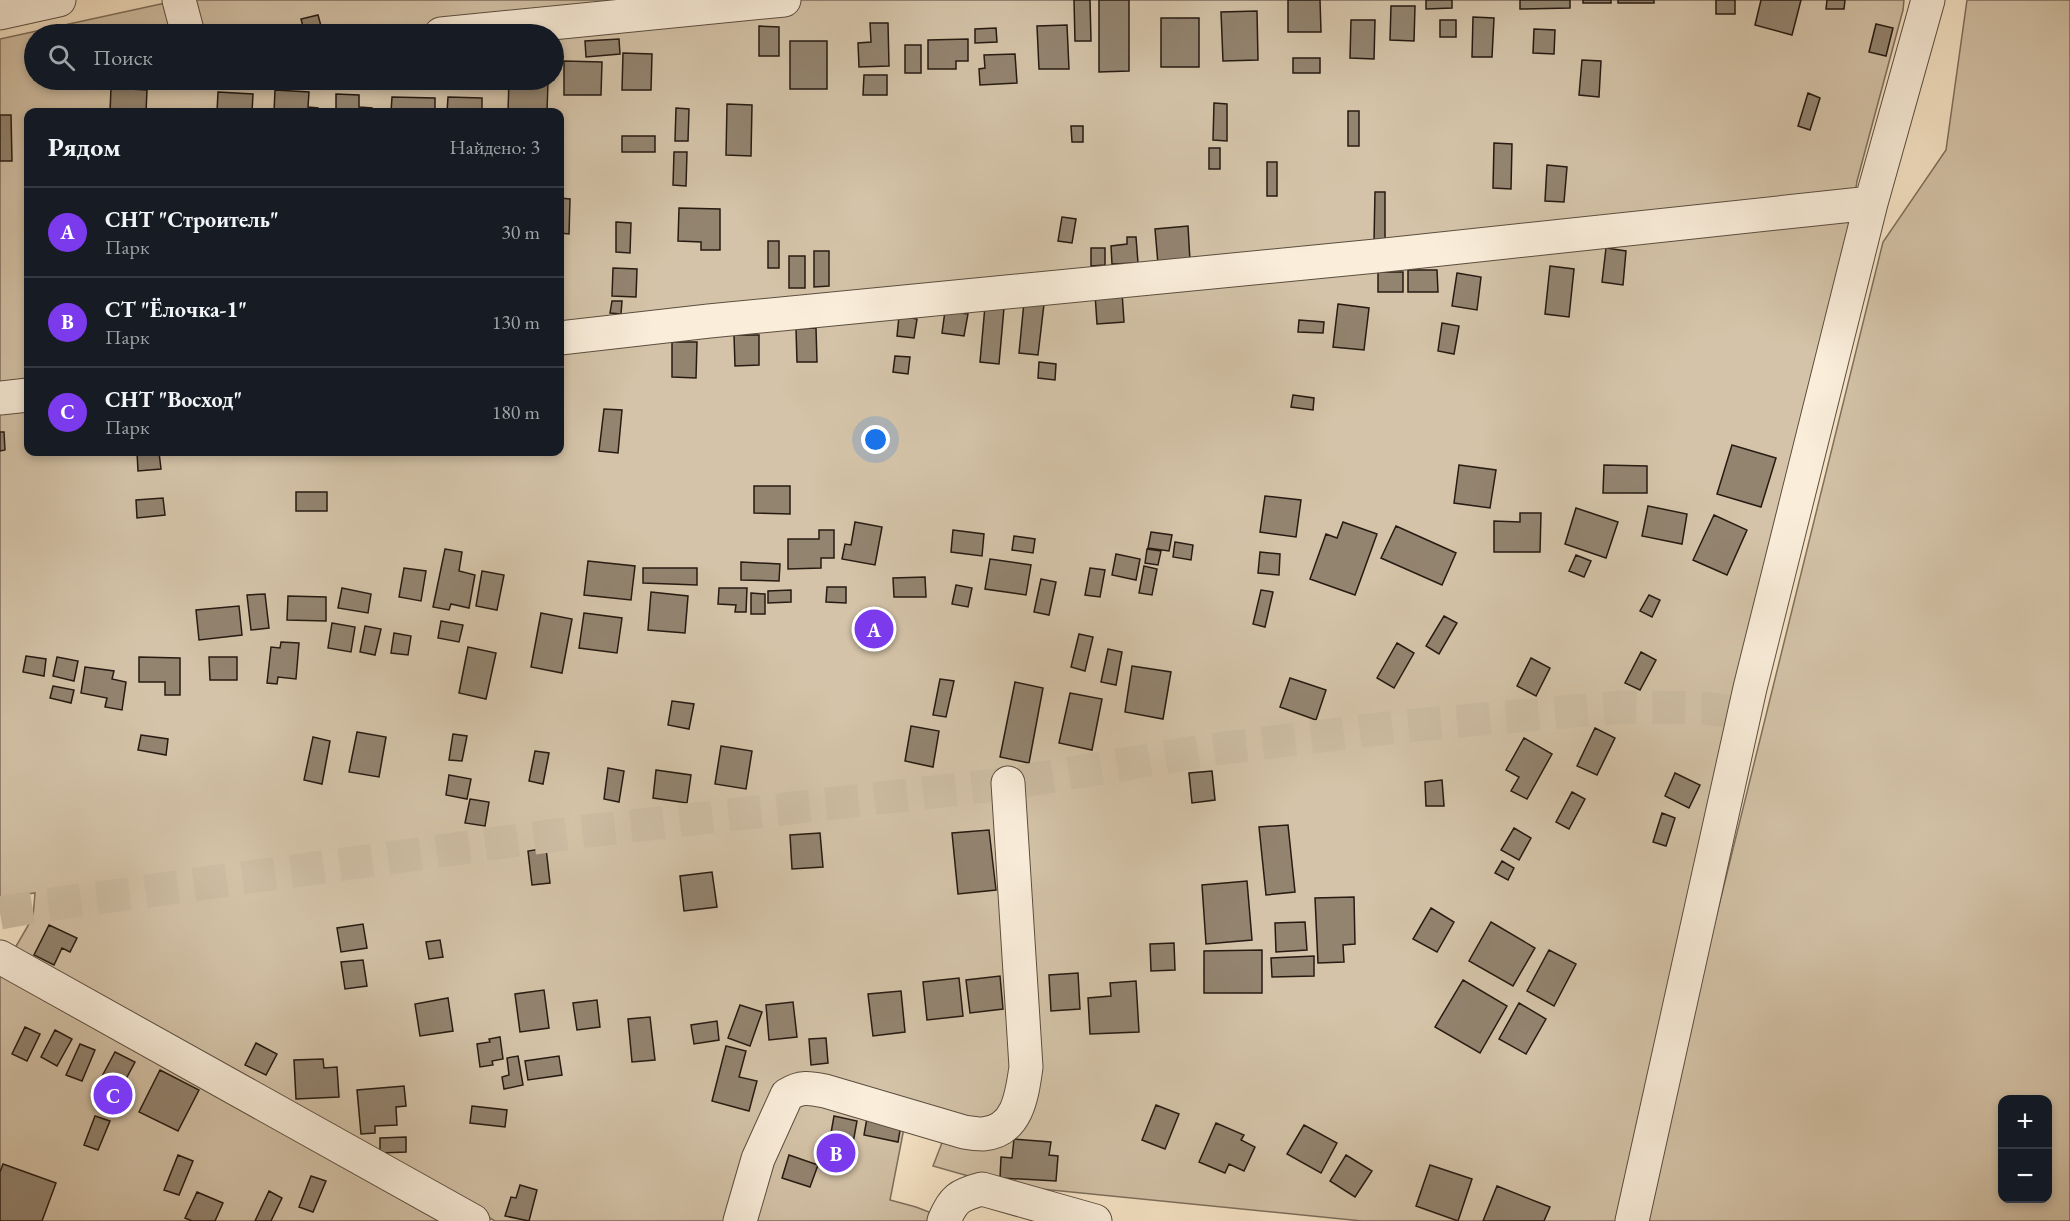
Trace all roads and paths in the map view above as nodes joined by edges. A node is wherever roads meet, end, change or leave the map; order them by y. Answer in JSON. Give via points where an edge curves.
{"nodes":[{"id":1,"x":59,"y":0,"type":"edge"},
{"id":2,"x":179,"y":0,"type":"edge"},
{"id":3,"x":784,"y":0,"type":"edge"},
{"id":4,"x":1928,"y":0,"type":"edge"},
{"id":5,"x":0,"y":13,"type":"edge"},
{"id":6,"x":185,"y":24,"type":"edge"},
{"id":7,"x":542,"y":24,"type":"edge"},
{"id":8,"x":1871,"y":203,"type":"junction"},
{"id":9,"x":564,"y":338,"type":"edge"},
{"id":10,"x":24,"y":395,"type":"edge"},
{"id":11,"x":0,"y":398,"type":"edge"},
{"id":12,"x":1008,"y":783,"type":"dead end"},
{"id":13,"x":0,"y":957,"type":"edge"},
{"id":14,"x":473,"y":1221,"type":"edge"},
{"id":15,"x":740,"y":1221,"type":"edge"},
{"id":16,"x":944,"y":1221,"type":"edge"},
{"id":17,"x":1095,"y":1221,"type":"edge"},
{"id":18,"x":1632,"y":1221,"type":"edge"}],
"edges":[{"from":1,"to":5,"type":"lane"},
{"from":2,"to":6,"type":"lane"},
{"from":3,"to":7,"type":"lane"},
{"from":4,"to":8,"type":"lane"},
{"from":8,"to":9,"type":"lane"},
{"from":8,"to":18,"type":"lane","via":[[1750,688]]},
{"from":10,"to":11,"type":"lane"},
{"from":12,"to":15,"type":"lane","via":[[1026,1067],[1018,1107],[1001,1130],[983,1134],[964,1132],[825,1091],[797,1089],[787,1095],[758,1159]]},
{"from":13,"to":14,"type":"lane"},
{"from":16,"to":17,"type":"lane","via":[[951,1203],[964,1193],[982,1189]]}]}
